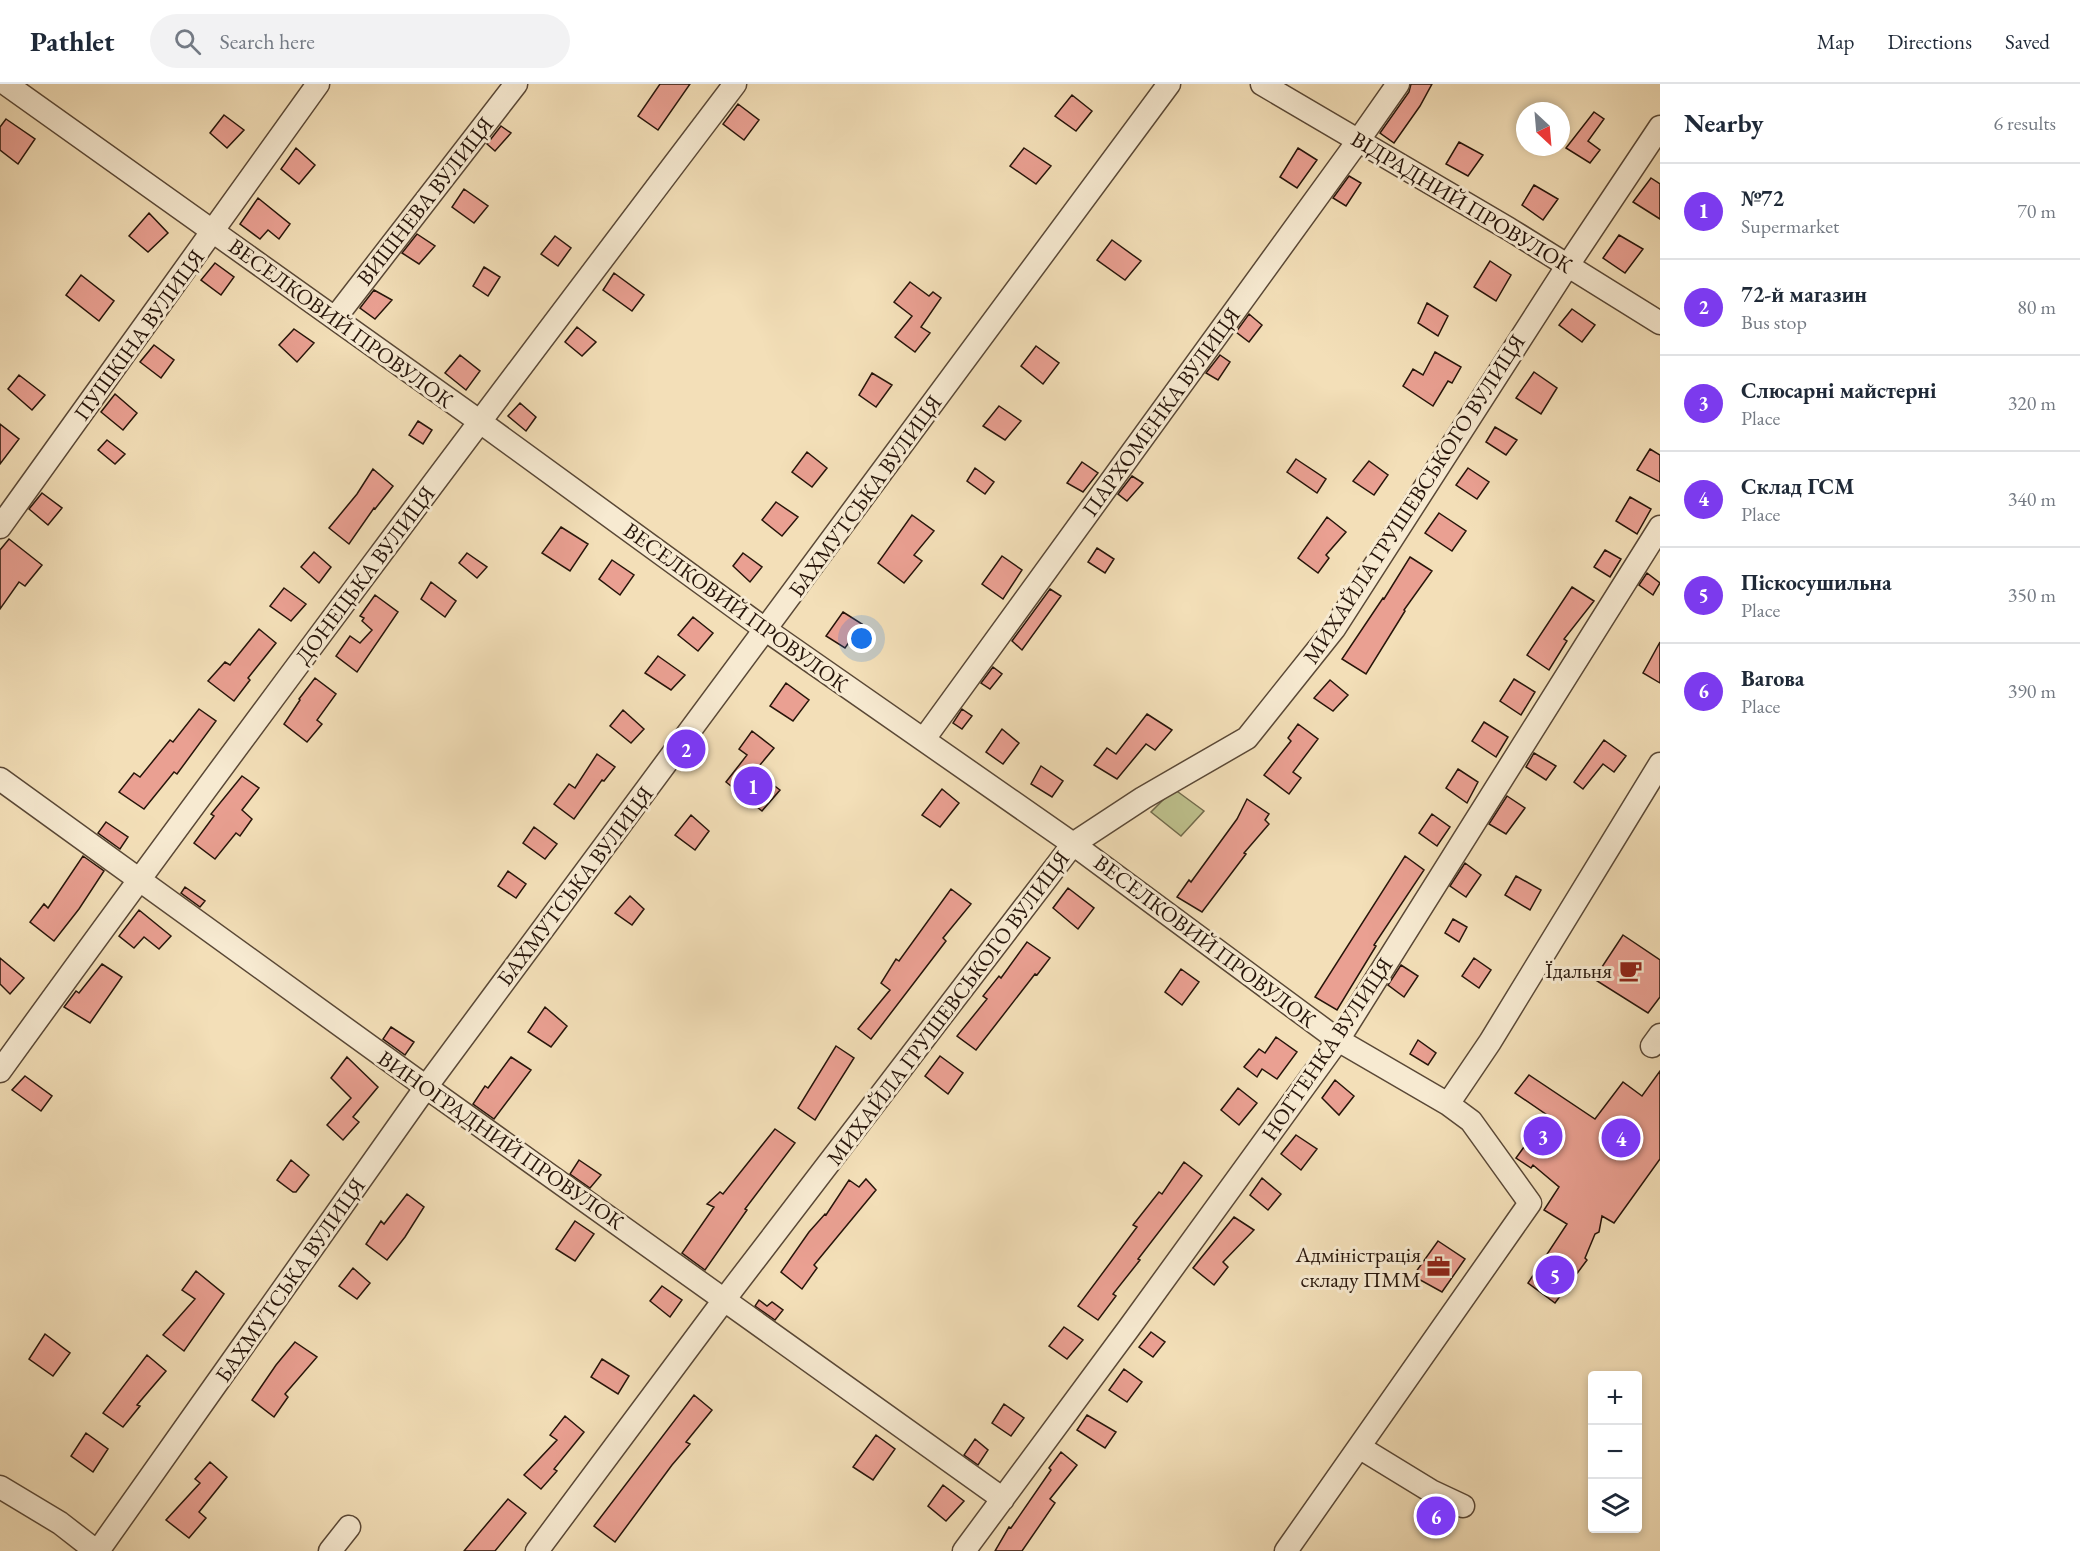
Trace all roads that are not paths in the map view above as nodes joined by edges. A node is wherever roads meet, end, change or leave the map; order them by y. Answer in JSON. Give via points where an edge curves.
{"nodes":[{"id":1,"x":6,"y":84,"type":"edge"},
{"id":2,"x":318,"y":84,"type":"edge"},
{"id":3,"x":516,"y":84,"type":"edge"},
{"id":4,"x":735,"y":84,"type":"edge"},
{"id":5,"x":1169,"y":84,"type":"edge"},
{"id":6,"x":1262,"y":84,"type":"edge"},
{"id":7,"x":1398,"y":84,"type":"edge"},
{"id":8,"x":1660,"y":127,"type":"edge"},
{"id":9,"x":1358,"y":141,"type":"junction"},
{"id":10,"x":213,"y":231,"type":"junction"},
{"id":11,"x":1568,"y":265,"type":"junction"},
{"id":12,"x":335,"y":318,"type":"junction"},
{"id":13,"x":1660,"y":323,"type":"edge"},
{"id":14,"x":479,"y":421,"type":"junction"},
{"id":15,"x":0,"y":527,"type":"edge"},
{"id":16,"x":1660,"y":527,"type":"edge"},
{"id":17,"x":766,"y":630,"type":"junction"},
{"id":18,"x":924,"y":739,"type":"junction"},
{"id":19,"x":1660,"y":764,"type":"edge"},
{"id":20,"x":0,"y":779,"type":"edge"},
{"id":21,"x":1073,"y":844,"type":"junction"},
{"id":22,"x":138,"y":880,"type":"junction"},
{"id":23,"x":1338,"y":1040,"type":"junction"},
{"id":24,"x":0,"y":1071,"type":"edge"},
{"id":25,"x":426,"y":1087,"type":"junction"},
{"id":26,"x":1449,"y":1104,"type":"junction"},
{"id":27,"x":724,"y":1300,"type":"junction"},
{"id":28,"x":1359,"y":1447,"type":"junction"},
{"id":29,"x":0,"y":1487,"type":"edge"},
{"id":30,"x":1003,"y":1499,"type":"junction"},
{"id":31,"x":1463,"y":1506,"type":"dead end"},
{"id":32,"x":349,"y":1527,"type":"dead end"},
{"id":33,"x":97,"y":1551,"type":"edge"},
{"id":34,"x":330,"y":1551,"type":"edge"},
{"id":35,"x":537,"y":1551,"type":"edge"},
{"id":36,"x":964,"y":1551,"type":"edge"},
{"id":37,"x":1286,"y":1551,"type":"edge"}],
"edges":[{"from":1,"to":10,"type":"street","name":"ВЕСЕЛКОВИЙ ПРОВУЛОК"},
{"from":2,"to":10,"type":"street","name":"ПУШКІНА ВУЛИЦЯ"},
{"from":3,"to":12,"type":"street","name":"ВИШНЕВА ВУЛИЦЯ"},
{"from":4,"to":14,"type":"street","name":"ДОНЕЦЬКА ВУЛИЦЯ"},
{"from":5,"to":17,"type":"street","name":"БАХМУТСЬКА ВУЛИЦЯ"},
{"from":6,"to":9,"type":"street","name":"ВІДРАДНИЙ ПРОВУЛОК"},
{"from":7,"to":9,"type":"street","name":"ПАРХОМЕНКА ВУЛИЦЯ"},
{"from":8,"to":11,"type":"street","name":"МИХАЙЛА ГРУШЕВСЬКОГО ВУЛИЦЯ"},
{"from":9,"to":11,"type":"street","name":"ВІДРАДНИЙ ПРОВУЛОК"},
{"from":9,"to":18,"type":"street","name":"ПАРХОМЕНКА ВУЛИЦЯ"},
{"from":10,"to":12,"type":"street","name":"ВЕСЕЛКОВИЙ ПРОВУЛОК"},
{"from":10,"to":15,"type":"street","name":"ПУШКІНА ВУЛИЦЯ"},
{"from":11,"to":13,"type":"street","name":"ВІДРАДНИЙ ПРОВУЛОК"},
{"from":11,"to":21,"type":"street","name":"МИХАЙЛА ГРУШЕВСЬКОГО ВУЛИЦЯ","via":[[1334,629],[1247,738]]},
{"from":12,"to":14,"type":"street","name":"ВЕСЕЛКОВИЙ ПРОВУЛОК"},
{"from":14,"to":17,"type":"street","name":"ВЕСЕЛКОВИЙ ПРОВУЛОК"},
{"from":14,"to":22,"type":"street","name":"ДОНЕЦЬКА ВУЛИЦЯ"},
{"from":16,"to":23,"type":"street","name":"НОГТЕНКА ВУЛИЦЯ"},
{"from":17,"to":18,"type":"street","name":"ВЕСЕЛКОВИЙ ПРОВУЛОК"},
{"from":17,"to":25,"type":"street","name":"БАХМУТСЬКА ВУЛИЦЯ"},
{"from":18,"to":21,"type":"street","name":"ВЕСЕЛКОВИЙ ПРОВУЛОК"},
{"from":19,"to":26,"type":"street"},
{"from":20,"to":22,"type":"street","name":"ВИНОГРАДНИЙ ПРОВУЛОК"},
{"from":21,"to":23,"type":"street","name":"ВЕСЕЛКОВИЙ ПРОВУЛОК"},
{"from":21,"to":27,"type":"street","name":"МИХАЙЛА ГРУШЕВСЬКОГО ВУЛИЦЯ"},
{"from":22,"to":24,"type":"street","name":"ДОНЕЦЬКА ВУЛИЦЯ"},
{"from":22,"to":25,"type":"street","name":"ВИНОГРАДНИЙ ПРОВУЛОК"},
{"from":23,"to":26,"type":"street","name":"ВЕСЕЛКОВИЙ ПРОВУЛОК"},
{"from":23,"to":30,"type":"street","name":"НОГТЕНКА ВУЛИЦЯ"},
{"from":25,"to":27,"type":"street","name":"ВИНОГРАДНИЙ ПРОВУЛОК"},
{"from":25,"to":33,"type":"street","name":"БАХМУТСЬКА ВУЛИЦЯ"},
{"from":26,"to":28,"type":"street","name":"ВЕСЕЛКОВИЙ ПРОВУЛОК","via":[[1471,1120],[1530,1203]]},
{"from":27,"to":30,"type":"street","name":"ВИНОГРАДНИЙ ПРОВУЛОК"},
{"from":27,"to":35,"type":"street","name":"МИХАЙЛА ГРУШЕВСЬКОГО ВУЛИЦЯ"},
{"from":28,"to":31,"type":"street"},
{"from":28,"to":37,"type":"street"},
{"from":29,"to":33,"type":"street"},
{"from":30,"to":36,"type":"street","name":"НОГТЕНКА ВУЛИЦЯ"},
{"from":32,"to":34,"type":"street"}]}
